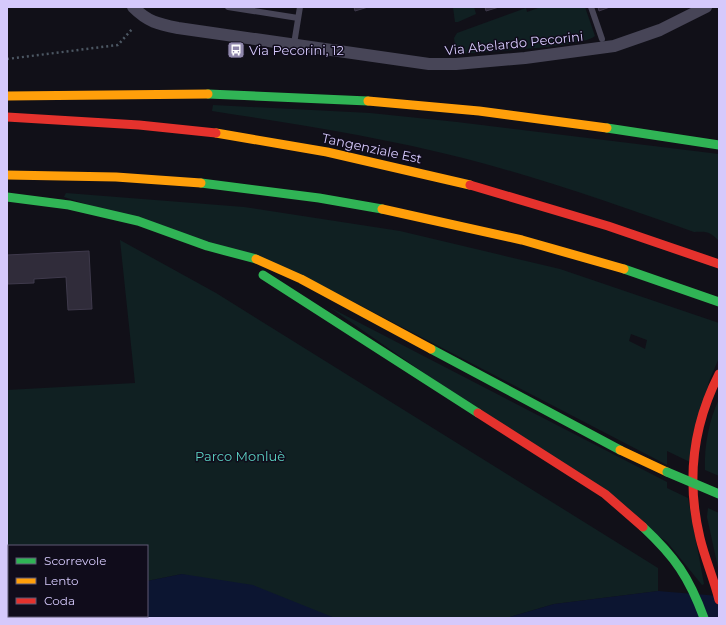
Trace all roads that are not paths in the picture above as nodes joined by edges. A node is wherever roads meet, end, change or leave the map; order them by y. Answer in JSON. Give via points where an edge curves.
{"nodes":[{"id":1,"x":133,"y":7,"type":"edge"},
{"id":2,"x":228,"y":7,"type":"edge"},
{"id":3,"x":300,"y":7,"type":"edge"},
{"id":4,"x":591,"y":7,"type":"edge"},
{"id":5,"x":706,"y":7,"type":"edge"},
{"id":6,"x":298,"y":18,"type":"junction"},
{"id":7,"x":602,"y":39,"type":"dead end"},
{"id":8,"x":294,"y":44,"type":"junction"},
{"id":9,"x":7,"y":96,"type":"edge"},
{"id":10,"x":7,"y":117,"type":"edge"},
{"id":11,"x":616,"y":128,"type":"junction"},
{"id":12,"x":695,"y":131,"type":"dead end"},
{"id":13,"x":719,"y":145,"type":"edge"},
{"id":14,"x":7,"y":175,"type":"edge"},
{"id":15,"x":7,"y":197,"type":"edge"},
{"id":16,"x":207,"y":246,"type":"junction"},
{"id":17,"x":719,"y":264,"type":"edge"},
{"id":18,"x":718,"y":301,"type":"edge"},
{"id":19,"x":719,"y":374,"type":"edge"},
{"id":20,"x":719,"y":494,"type":"edge"},
{"id":21,"x":719,"y":600,"type":"edge"},
{"id":22,"x":704,"y":618,"type":"edge"}],
"edges":[{"from":1,"to":8,"type":"street","name":"Via Abelardo Pecorini","via":[[144,18],[161,24]]},
{"from":2,"to":6,"type":"lane"},
{"from":3,"to":6,"type":"lane"},
{"from":4,"to":7,"type":"lane"},
{"from":5,"to":8,"type":"street","name":"Via Abelardo Pecorini","via":[[660,30],[614,46],[517,59],[430,64]]},
{"from":6,"to":8,"type":"lane"},
{"from":9,"to":11,"type":"highway","via":[[132,94],[398,103]]},
{"from":10,"to":17,"type":"highway","name":"Tangenziale Est","via":[[88,120],[184,129],[353,156],[518,197],[588,218]]},
{"from":11,"to":12,"type":"highway"},
{"from":11,"to":13,"type":"highway"},
{"from":14,"to":18,"type":"highway","via":[[182,181],[327,199],[415,214],[570,252],[652,277]]},
{"from":15,"to":16,"type":"highway","via":[[106,213],[138,221]]},
{"from":16,"to":20,"type":"highway","bridge":true,"via":[[256,259],[301,280],[634,456]]},
{"from":16,"to":22,"type":"highway","via":[[252,269],[605,494],[628,512],[685,574]]},
{"from":19,"to":21,"type":"highway","via":[[700,419],[694,490],[700,539]]}]}
